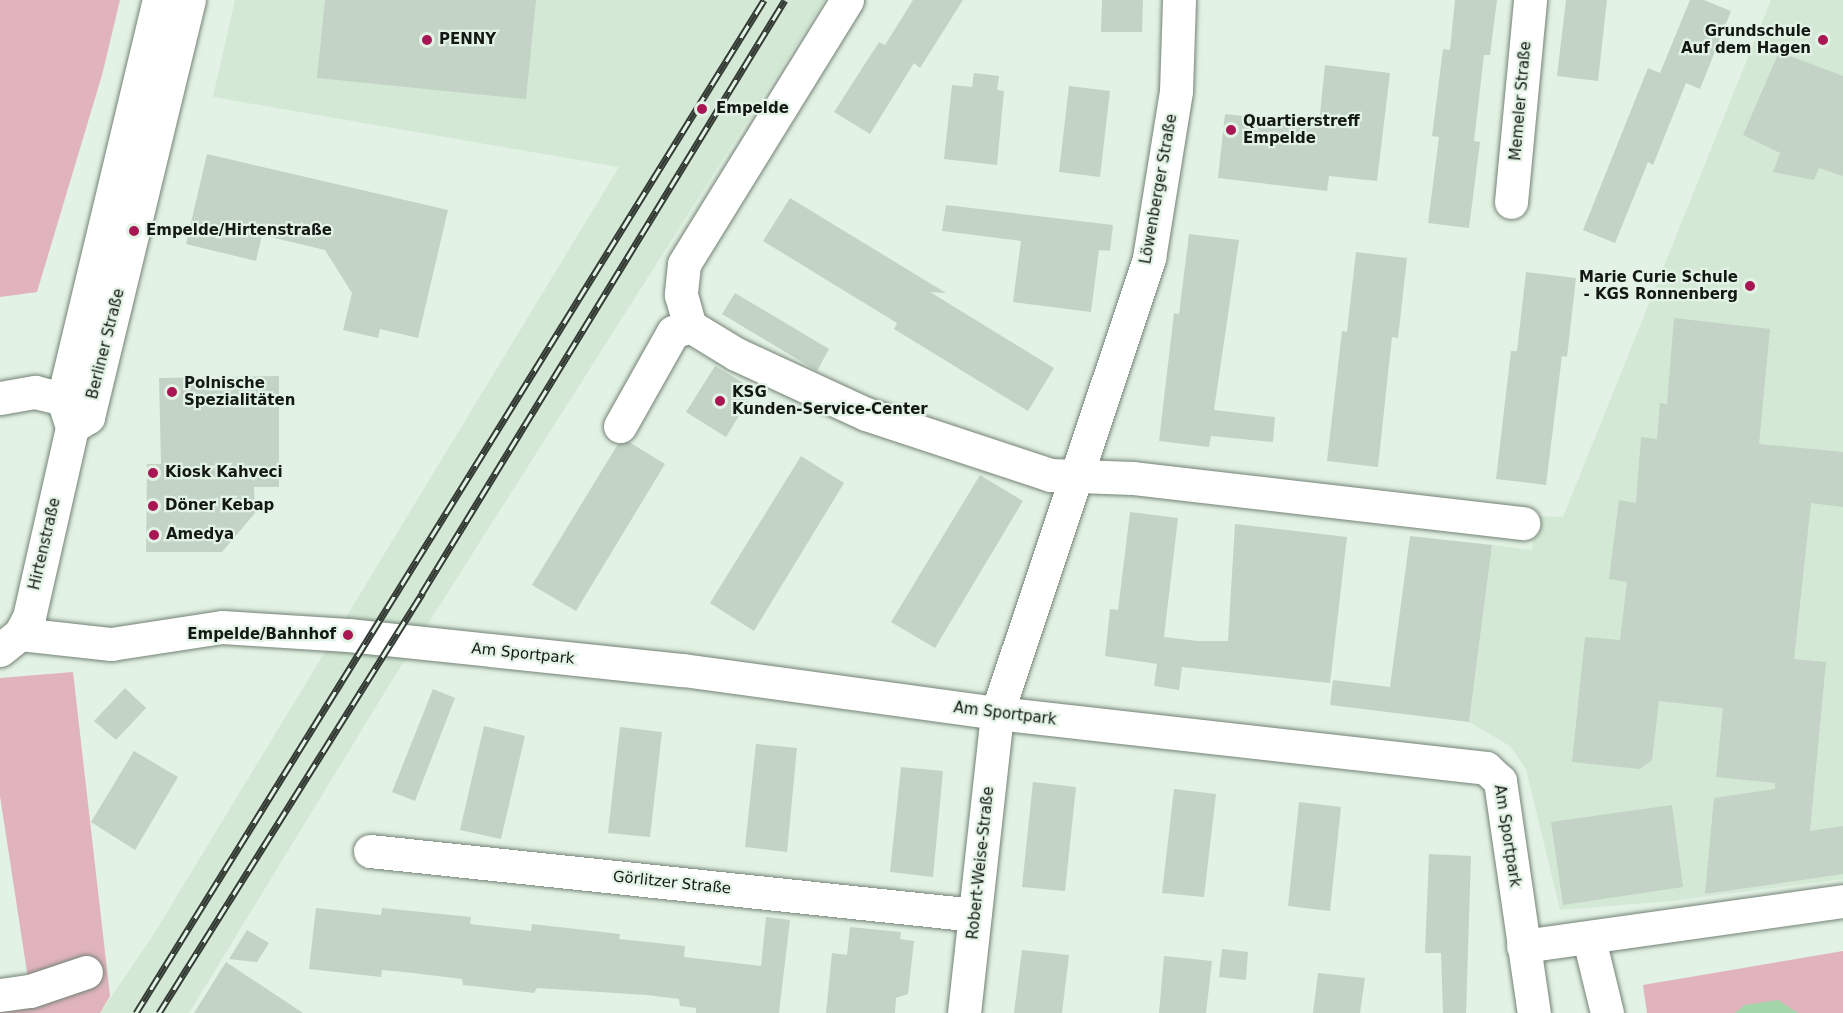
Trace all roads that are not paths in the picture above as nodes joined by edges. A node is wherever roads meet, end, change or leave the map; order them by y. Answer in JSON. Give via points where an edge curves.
{"nodes":[{"id":1,"x":159,"y":0,"type":"edge"},
{"id":2,"x":189,"y":0,"type":"edge"},
{"id":3,"x":847,"y":0,"type":"edge"},
{"id":4,"x":1179,"y":0,"type":"edge"},
{"id":5,"x":1530,"y":0,"type":"edge"},
{"id":6,"x":1512,"y":202,"type":"dead end"},
{"id":7,"x":690,"y":326,"type":"junction"},
{"id":8,"x":0,"y":398,"type":"edge"},
{"id":9,"x":68,"y":413,"type":"junction"},
{"id":10,"x":620,"y":426,"type":"dead end"},
{"id":11,"x":1078,"y":476,"type":"junction"},
{"id":12,"x":1523,"y":523,"type":"dead end"},
{"id":13,"x":10,"y":642,"type":"edge"},
{"id":14,"x":997,"y":713,"type":"junction"},
{"id":15,"x":370,"y":851,"type":"dead end"},
{"id":16,"x":1843,"y":901,"type":"edge"},
{"id":17,"x":975,"y":915,"type":"junction"},
{"id":18,"x":1589,"y":939,"type":"junction"},
{"id":19,"x":1523,"y":946,"type":"junction"},
{"id":20,"x":86,"y":972,"type":"dead end"},
{"id":21,"x":0,"y":995,"type":"edge"},
{"id":22,"x":964,"y":1013,"type":"edge"},
{"id":23,"x":1534,"y":1013,"type":"edge"},
{"id":24,"x":1607,"y":1013,"type":"edge"}],
"edges":[{"from":1,"to":9,"type":"street","name":"Berliner Straße"},
{"from":2,"to":9,"type":"street","name":"Berliner Straße","via":[[88,417]]},
{"from":3,"to":7,"type":"street","via":[[684,264],[681,295]]},
{"from":4,"to":11,"type":"street","name":"Löwenberger Straße","via":[[1176,90],[1149,258]]},
{"from":5,"to":6,"type":"street","name":"Memeler Straße"},
{"from":7,"to":10,"type":"street","via":[[673,332]]},
{"from":7,"to":11,"type":"street","via":[[736,354],[866,414],[1050,475]]},
{"from":8,"to":9,"type":"street","via":[[35,392]]},
{"from":9,"to":13,"type":"street","name":"Hirtenstraße","via":[[29,617]]},
{"from":11,"to":12,"type":"street","via":[[1132,478]]},
{"from":11,"to":14,"type":"street","name":"Löwenberger Straße"},
{"from":13,"to":14,"type":"street","name":"Am Sportpark","via":[[111,644],[222,627],[348,635],[683,670]]},
{"from":14,"to":17,"type":"street","name":"Robert-Weise-Straße"},
{"from":14,"to":19,"type":"street","name":"Am Sportpark","via":[[1486,768],[1500,781]]},
{"from":15,"to":17,"type":"street","name":"Görlitzer Straße"},
{"from":16,"to":18,"type":"street"},
{"from":17,"to":22,"type":"street","name":"Robert-Weise-Straße"},
{"from":18,"to":19,"type":"street"},
{"from":18,"to":24,"type":"street"},
{"from":19,"to":23,"type":"street","name":"Am Sportpark"},
{"from":20,"to":21,"type":"street","via":[[30,991]]}]}
